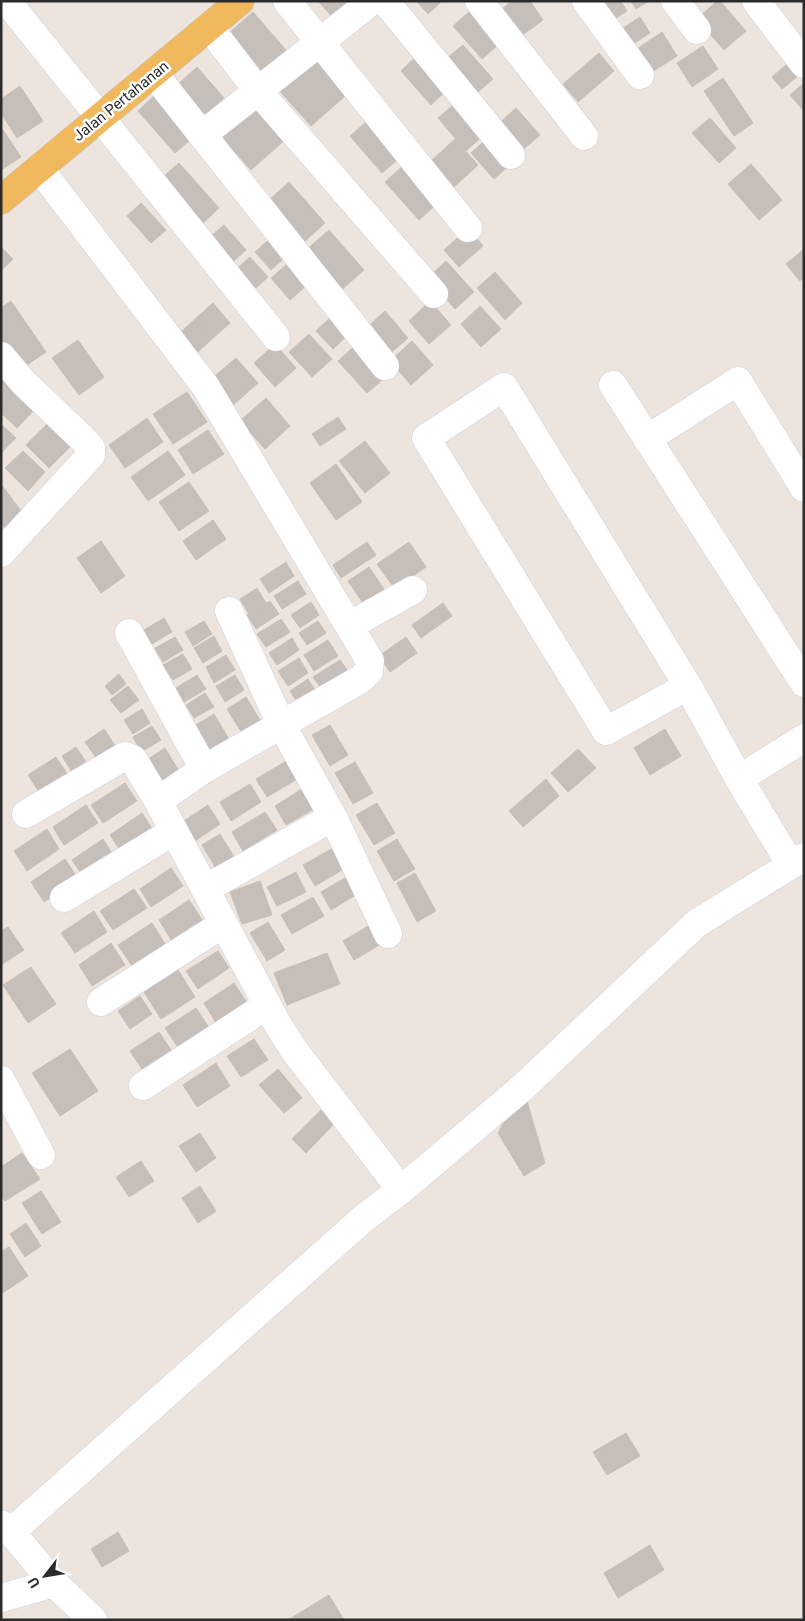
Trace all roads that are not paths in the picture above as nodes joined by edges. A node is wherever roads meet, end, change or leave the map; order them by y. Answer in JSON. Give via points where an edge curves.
{"nodes":[{"id":1,"x":7,"y":1,"type":"edge"},
{"id":2,"x":240,"y":1,"type":"edge"},
{"id":3,"x":287,"y":1,"type":"edge"},
{"id":4,"x":372,"y":1,"type":"edge"},
{"id":5,"x":385,"y":1,"type":"edge"},
{"id":6,"x":479,"y":1,"type":"edge"},
{"id":7,"x":586,"y":1,"type":"edge"},
{"id":8,"x":675,"y":1,"type":"edge"},
{"id":9,"x":756,"y":1,"type":"edge"},
{"id":10,"x":209,"y":27,"type":"junction"},
{"id":11,"x":697,"y":30,"type":"dead end"},
{"id":12,"x":318,"y":43,"type":"junction"},
{"id":13,"x":804,"y":64,"type":"edge"},
{"id":14,"x":154,"y":74,"type":"junction"},
{"id":15,"x":640,"y":75,"type":"dead end"},
{"id":16,"x":258,"y":91,"type":"junction"},
{"id":17,"x":99,"y":118,"type":"junction"},
{"id":18,"x":202,"y":135,"type":"junction"},
{"id":19,"x":584,"y":136,"type":"dead end"},
{"id":20,"x":511,"y":155,"type":"dead end"},
{"id":21,"x":40,"y":168,"type":"junction"},
{"id":22,"x":1,"y":200,"type":"edge"},
{"id":23,"x":468,"y":228,"type":"dead end"},
{"id":24,"x":434,"y":294,"type":"dead end"},
{"id":25,"x":276,"y":337,"type":"dead end"},
{"id":26,"x":1,"y":356,"type":"edge"},
{"id":27,"x":386,"y":366,"type":"dead end"},
{"id":28,"x":612,"y":384,"type":"dead end"},
{"id":29,"x":647,"y":438,"type":"junction"},
{"id":30,"x":804,"y":488,"type":"edge"},
{"id":31,"x":1,"y":553,"type":"edge"},
{"id":32,"x":413,"y":590,"type":"dead end"},
{"id":33,"x":229,"y":611,"type":"dead end"},
{"id":34,"x":349,"y":626,"type":"junction"},
{"id":35,"x":129,"y":633,"type":"dead end"},
{"id":36,"x":804,"y":683,"type":"edge"},
{"id":37,"x":688,"y":686,"type":"junction"},
{"id":38,"x":281,"y":724,"type":"junction"},
{"id":39,"x":804,"y":738,"type":"edge"},
{"id":40,"x":204,"y":769,"type":"junction"},
{"id":41,"x":740,"y":780,"type":"junction"},
{"id":42,"x":158,"y":801,"type":"junction"},
{"id":43,"x":26,"y":814,"type":"dead end"},
{"id":44,"x":332,"y":817,"type":"junction"},
{"id":45,"x":174,"y":831,"type":"junction"},
{"id":46,"x":797,"y":861,"type":"edge"},
{"id":47,"x":205,"y":889,"type":"junction"},
{"id":48,"x":64,"y":898,"type":"dead end"},
{"id":49,"x":223,"y":924,"type":"junction"},
{"id":50,"x":388,"y":934,"type":"dead end"},
{"id":51,"x":101,"y":1002,"type":"dead end"},
{"id":52,"x":266,"y":1006,"type":"junction"},
{"id":53,"x":1,"y":1080,"type":"edge"},
{"id":54,"x":143,"y":1086,"type":"dead end"},
{"id":55,"x":41,"y":1155,"type":"dead end"},
{"id":56,"x":401,"y":1190,"type":"junction"},
{"id":57,"x":6,"y":1528,"type":"edge"},
{"id":58,"x":54,"y":1583,"type":"junction"},
{"id":59,"x":1,"y":1598,"type":"edge"},
{"id":60,"x":93,"y":1620,"type":"edge"}],
"edges":[{"from":1,"to":17,"type":"street"},
{"from":2,"to":10,"type":"main road","name":"Jalan Pertahanan"},
{"from":3,"to":12,"type":"street"},
{"from":4,"to":12,"type":"street"},
{"from":5,"to":20,"type":"street"},
{"from":6,"to":19,"type":"street"},
{"from":7,"to":15,"type":"street"},
{"from":8,"to":11,"type":"street"},
{"from":9,"to":13,"type":"street"},
{"from":10,"to":14,"type":"main road","name":"Jalan Pertahanan"},
{"from":10,"to":16,"type":"street"},
{"from":12,"to":16,"type":"street"},
{"from":12,"to":23,"type":"street"},
{"from":14,"to":17,"type":"main road","name":"Jalan Pertahanan"},
{"from":14,"to":18,"type":"street"},
{"from":16,"to":18,"type":"street"},
{"from":16,"to":24,"type":"street"},
{"from":17,"to":21,"type":"main road","name":"Jalan Pertahanan"},
{"from":17,"to":25,"type":"street"},
{"from":18,"to":27,"type":"street"},
{"from":21,"to":22,"type":"main road","name":"Jalan Pertahanan"},
{"from":21,"to":34,"type":"street","via":[[206,387]]},
{"from":26,"to":31,"type":"street","via":[[91,448],[91,455]]},
{"from":28,"to":29,"type":"street"},
{"from":29,"to":30,"type":"street","via":[[738,381]]},
{"from":29,"to":36,"type":"street"},
{"from":32,"to":34,"type":"street"},
{"from":33,"to":38,"type":"street"},
{"from":34,"to":38,"type":"street","via":[[370,661],[369,671],[361,679]]},
{"from":35,"to":40,"type":"street"},
{"from":37,"to":37,"type":"street","via":[[504,386],[426,438],[606,731]]},
{"from":37,"to":41,"type":"street"},
{"from":38,"to":40,"type":"street"},
{"from":38,"to":44,"type":"street"},
{"from":39,"to":41,"type":"street"},
{"from":40,"to":42,"type":"street"},
{"from":41,"to":46,"type":"street"},
{"from":42,"to":43,"type":"street","via":[[133,759],[125,756]]},
{"from":42,"to":45,"type":"street"},
{"from":44,"to":47,"type":"street"},
{"from":44,"to":50,"type":"street"},
{"from":45,"to":47,"type":"street"},
{"from":45,"to":48,"type":"street"},
{"from":46,"to":56,"type":"street","via":[[697,923],[523,1086]]},
{"from":47,"to":49,"type":"street"},
{"from":49,"to":51,"type":"street"},
{"from":49,"to":52,"type":"street"},
{"from":52,"to":54,"type":"street"},
{"from":52,"to":56,"type":"street","via":[[294,1050]]},
{"from":53,"to":55,"type":"street"},
{"from":56,"to":57,"type":"street","via":[[364,1218]]},
{"from":57,"to":58,"type":"street"},
{"from":58,"to":59,"type":"street"},
{"from":58,"to":60,"type":"street"}]}
